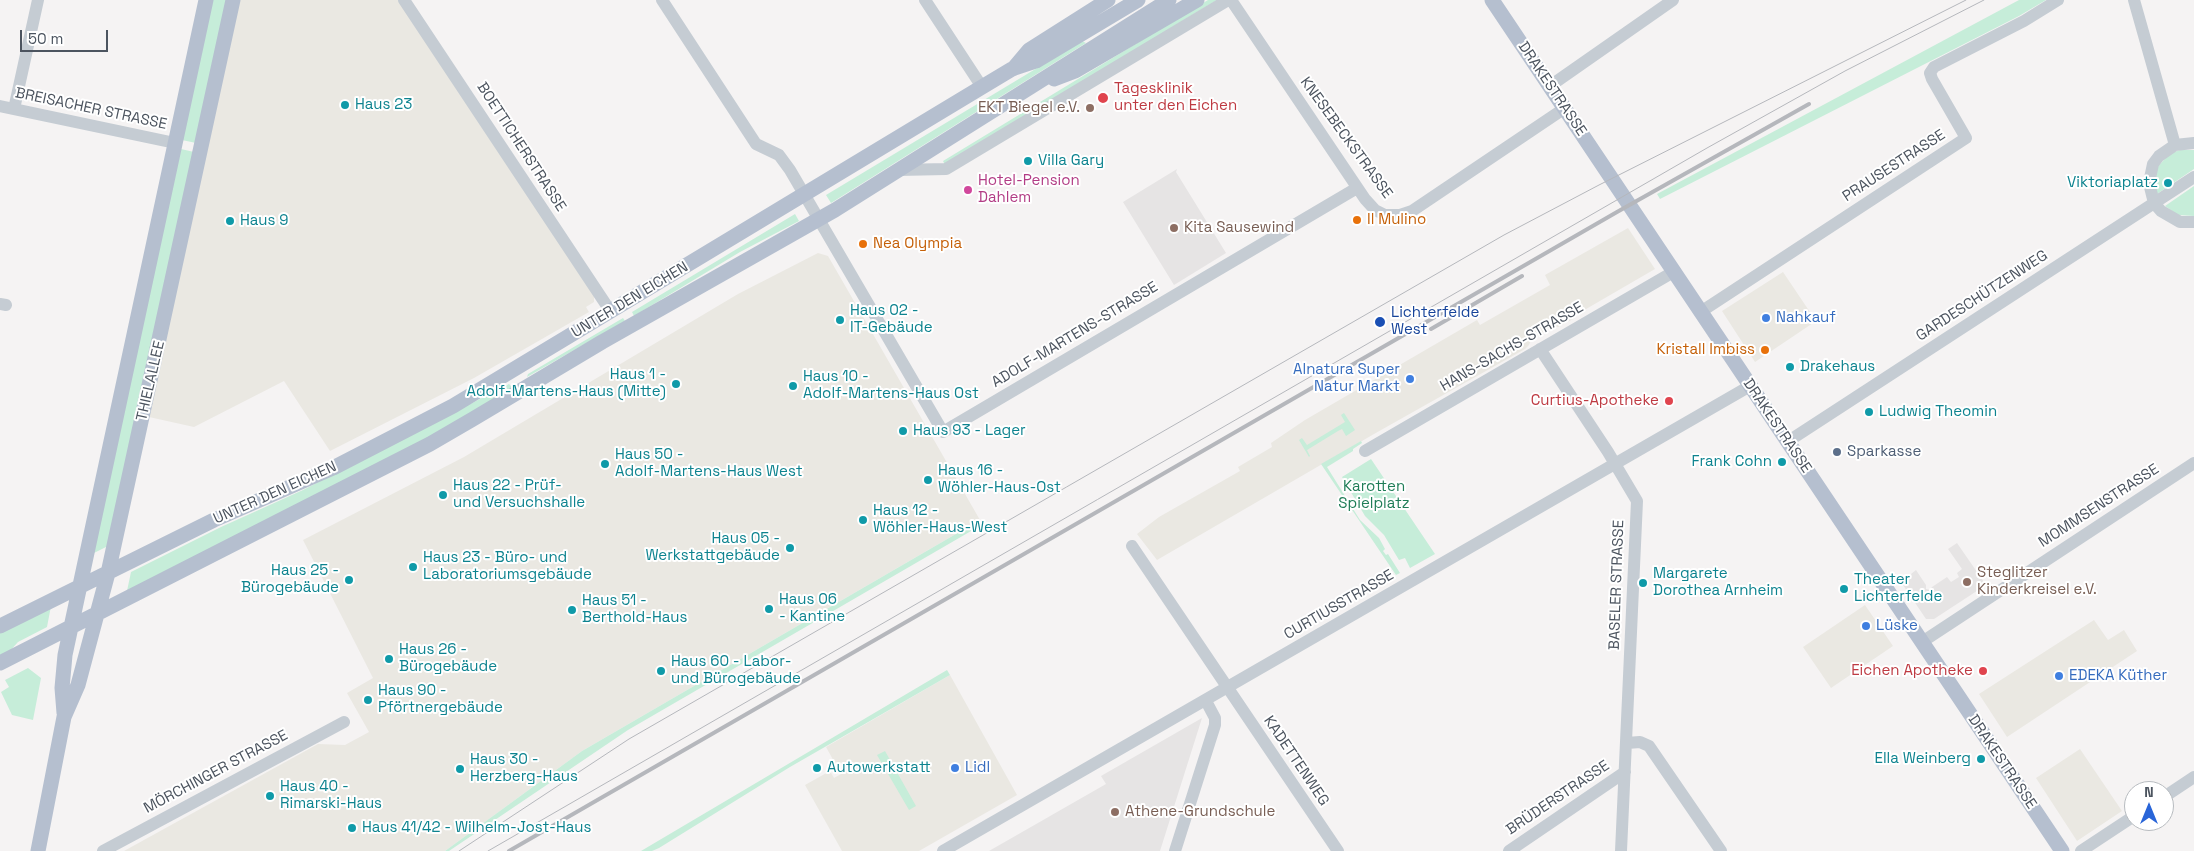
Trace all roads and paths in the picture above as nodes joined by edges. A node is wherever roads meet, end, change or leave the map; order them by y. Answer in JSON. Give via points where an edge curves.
{"nodes":[{"id":1,"x":38,"y":0,"type":"edge"},
{"id":2,"x":206,"y":0,"type":"edge"},
{"id":3,"x":233,"y":0,"type":"edge"},
{"id":4,"x":404,"y":0,"type":"edge"},
{"id":5,"x":662,"y":0,"type":"edge"},
{"id":6,"x":925,"y":0,"type":"edge"},
{"id":7,"x":1108,"y":0,"type":"edge"},
{"id":8,"x":1138,"y":0,"type":"edge"},
{"id":9,"x":1169,"y":0,"type":"edge"},
{"id":10,"x":1197,"y":0,"type":"edge"},
{"id":11,"x":1229,"y":0,"type":"edge"},
{"id":12,"x":1492,"y":0,"type":"edge"},
{"id":13,"x":1673,"y":0,"type":"edge"},
{"id":14,"x":2058,"y":0,"type":"edge"},
{"id":15,"x":2134,"y":0,"type":"edge"},
{"id":16,"x":1012,"y":69,"type":"junction"},
{"id":17,"x":1034,"y":86,"type":"junction"},
{"id":18,"x":1550,"y":86,"type":"junction"},
{"id":19,"x":982,"y":87,"type":"junction"},
{"id":20,"x":0,"y":106,"type":"edge"},
{"id":21,"x":1565,"y":108,"type":"junction"},
{"id":22,"x":14,"y":109,"type":"junction"},
{"id":23,"x":175,"y":143,"type":"junction"},
{"id":24,"x":2194,"y":143,"type":"edge"},
{"id":25,"x":2175,"y":145,"type":"junction"},
{"id":26,"x":202,"y":149,"type":"junction"},
{"id":27,"x":898,"y":170,"type":"junction"},
{"id":28,"x":2194,"y":176,"type":"edge"},
{"id":29,"x":1357,"y":188,"type":"junction"},
{"id":30,"x":804,"y":195,"type":"junction"},
{"id":31,"x":2154,"y":203,"type":"junction"},
{"id":32,"x":818,"y":220,"type":"junction"},
{"id":33,"x":2194,"y":222,"type":"edge"},
{"id":34,"x":1675,"y":271,"type":"junction"},
{"id":35,"x":1702,"y":311,"type":"junction"},
{"id":36,"x":611,"y":312,"type":"junction"},
{"id":37,"x":1540,"y":349,"type":"junction"},
{"id":38,"x":512,"y":370,"type":"junction"},
{"id":39,"x":1750,"y":386,"type":"junction"},
{"id":40,"x":524,"y":389,"type":"junction"},
{"id":41,"x":1787,"y":442,"type":"junction"},
{"id":42,"x":1365,"y":450,"type":"dead end"},
{"id":43,"x":2194,"y":463,"type":"edge"},
{"id":44,"x":1614,"y":464,"type":"junction"},
{"id":45,"x":1132,"y":546,"type":"dead end"},
{"id":46,"x":108,"y":573,"type":"junction"},
{"id":47,"x":82,"y":585,"type":"junction"},
{"id":48,"x":98,"y":613,"type":"junction"},
{"id":49,"x":0,"y":626,"type":"edge"},
{"id":50,"x":73,"y":626,"type":"junction"},
{"id":51,"x":1922,"y":642,"type":"junction"},
{"id":52,"x":0,"y":663,"type":"edge"},
{"id":53,"x":1228,"y":689,"type":"junction"},
{"id":54,"x":1206,"y":701,"type":"junction"},
{"id":55,"x":64,"y":717,"type":"junction"},
{"id":56,"x":344,"y":722,"type":"dead end"},
{"id":57,"x":1627,"y":743,"type":"junction"},
{"id":58,"x":1625,"y":772,"type":"junction"},
{"id":59,"x":2194,"y":777,"type":"edge"},
{"id":60,"x":2174,"y":790,"type":"edge"},
{"id":61,"x":2124,"y":823,"type":"edge"},
{"id":62,"x":38,"y":851,"type":"edge"},
{"id":63,"x":103,"y":851,"type":"edge"},
{"id":64,"x":943,"y":851,"type":"edge"},
{"id":65,"x":1175,"y":851,"type":"edge"},
{"id":66,"x":1338,"y":851,"type":"edge"},
{"id":67,"x":1509,"y":851,"type":"edge"},
{"id":68,"x":1622,"y":851,"type":"edge"},
{"id":69,"x":1721,"y":851,"type":"edge"},
{"id":70,"x":2062,"y":851,"type":"edge"},
{"id":71,"x":2081,"y":851,"type":"edge"}],
"edges":[{"from":1,"to":22,"type":"street"},
{"from":2,"to":23,"type":"main road","name":"THIELALLEE"},
{"from":3,"to":26,"type":"main road","name":"THIELALLEE"},
{"from":4,"to":36,"type":"street","name":"BOETTICHERSTRASSE"},
{"from":5,"to":30,"type":"street","name":"ADOLF-MARTENS-STRASSE","via":[[756,144],[779,155]]},
{"from":6,"to":19,"type":"street"},
{"from":7,"to":16,"type":"main road","via":[[1029,50]]},
{"from":8,"to":16,"type":"main road","name":"UNTER DEN EICHEN","via":[[1036,61]]},
{"from":9,"to":17,"type":"main road","name":"UNTER DEN EICHEN","via":[[1070,60]]},
{"from":10,"to":17,"type":"main road","via":[[1075,71]]},
{"from":11,"to":27,"type":"street","via":[[946,169]]},
{"from":11,"to":29,"type":"street","name":"KNESEBECKSTRASSE"},
{"from":12,"to":18,"type":"main road","name":"DRAKESTRASSE"},
{"from":13,"to":18,"type":"street"},
{"from":14,"to":35,"type":"street","name":"PRAUSESTRASSE","via":[[1934,67],[1930,73],[1966,138]]},
{"from":15,"to":25,"type":"street"},
{"from":16,"to":19,"type":"main road","name":"UNTER DEN EICHEN"},
{"from":17,"to":27,"type":"main road","name":"UNTER DEN EICHEN"},
{"from":18,"to":21,"type":"main road","name":"DRAKESTRASSE"},
{"from":19,"to":30,"type":"main road","name":"UNTER DEN EICHEN"},
{"from":20,"to":22,"type":"street","name":"BREISACHER STRASSE"},
{"from":21,"to":29,"type":"street","name":"KNESEBECKSTRASSE","via":[[1405,214],[1380,214]]},
{"from":21,"to":34,"type":"main road","name":"DRAKESTRASSE"},
{"from":22,"to":23,"type":"street","name":"BREISACHER STRASSE"},
{"from":23,"to":26,"type":"main road"},
{"from":23,"to":47,"type":"main road","name":"THIELALLEE"},
{"from":24,"to":25,"type":"street"},
{"from":25,"to":31,"type":"street","via":[[2159,156],[2150,174],[2150,193]]},
{"from":26,"to":46,"type":"main road","name":"THIELALLEE"},
{"from":27,"to":32,"type":"main road","name":"UNTER DEN EICHEN"},
{"from":28,"to":31,"type":"street","name":"GARDESCHÜTZENWEG"},
{"from":29,"to":32,"type":"street","name":"ADOLF-MARTENS-STRASSE","via":[[943,432]]},
{"from":30,"to":32,"type":"street","name":"ADOLF-MARTENS-STRASSE"},
{"from":30,"to":36,"type":"main road","name":"UNTER DEN EICHEN"},
{"from":31,"to":33,"type":"street","via":[[2170,218]]},
{"from":31,"to":41,"type":"street","name":"GARDESCHÜTZENWEG"},
{"from":32,"to":40,"type":"main road","name":"UNTER DEN EICHEN"},
{"from":34,"to":35,"type":"main road","name":"DRAKESTRASSE"},
{"from":34,"to":37,"type":"street","name":"HANS-SACHS-STRASSE"},
{"from":35,"to":39,"type":"main road","name":"DRAKESTRASSE"},
{"from":36,"to":38,"type":"main road","name":"UNTER DEN EICHEN"},
{"from":37,"to":42,"type":"street","name":"HANS-SACHS-STRASSE"},
{"from":37,"to":44,"type":"street","name":"BASELER STRASSE"},
{"from":38,"to":40,"type":"main road"},
{"from":38,"to":46,"type":"main road","name":"UNTER DEN EICHEN","via":[[453,406],[332,468],[234,511]]},
{"from":39,"to":41,"type":"main road","name":"DRAKESTRASSE"},
{"from":39,"to":44,"type":"street","name":"CURTIUSSTRASSE"},
{"from":40,"to":48,"type":"main road","name":"UNTER DEN EICHEN","via":[[430,444]]},
{"from":41,"to":51,"type":"main road","name":"DRAKESTRASSE"},
{"from":43,"to":51,"type":"street","name":"MOMMSENSTRASSE"},
{"from":44,"to":53,"type":"street","name":"CURTIUSSTRASSE"},
{"from":44,"to":57,"type":"street","name":"BASELER STRASSE","via":[[1637,501]]},
{"from":45,"to":53,"type":"street","name":"KADETTENWEG"},
{"from":46,"to":47,"type":"main road","name":"UNTER DEN EICHEN"},
{"from":46,"to":48,"type":"main road","name":"THIELALLEE"},
{"from":47,"to":49,"type":"main road","name":"UNTER DEN EICHEN"},
{"from":47,"to":50,"type":"main road","name":"THIELALLEE"},
{"from":48,"to":50,"type":"main road","name":"UNTER DEN EICHEN"},
{"from":48,"to":55,"type":"main road","name":"THIELALLEE","via":[[78,685]]},
{"from":50,"to":52,"type":"main road","name":"UNTER DEN EICHEN"},
{"from":50,"to":55,"type":"main road","name":"THIELALLEE","via":[[62,688]]},
{"from":51,"to":70,"type":"main road","name":"DRAKESTRASSE"},
{"from":53,"to":54,"type":"street","name":"CURTIUSSTRASSE"},
{"from":53,"to":66,"type":"street","name":"KADETTENWEG"},
{"from":54,"to":64,"type":"street","name":"CURTIUSSTRASSE"},
{"from":54,"to":65,"type":"street","via":[[1215,725]]},
{"from":55,"to":62,"type":"main road"},
{"from":56,"to":63,"type":"street","name":"MÖRCHINGER STRASSE"},
{"from":57,"to":58,"type":"street","name":"BASELER STRASSE"},
{"from":57,"to":69,"type":"street","via":[[1640,742],[1649,746]]},
{"from":58,"to":67,"type":"street","name":"BRÜDERSTRASSE"},
{"from":58,"to":68,"type":"street","name":"BASELER STRASSE"},
{"from":59,"to":60,"type":"street"},
{"from":61,"to":71,"type":"street"}]}
